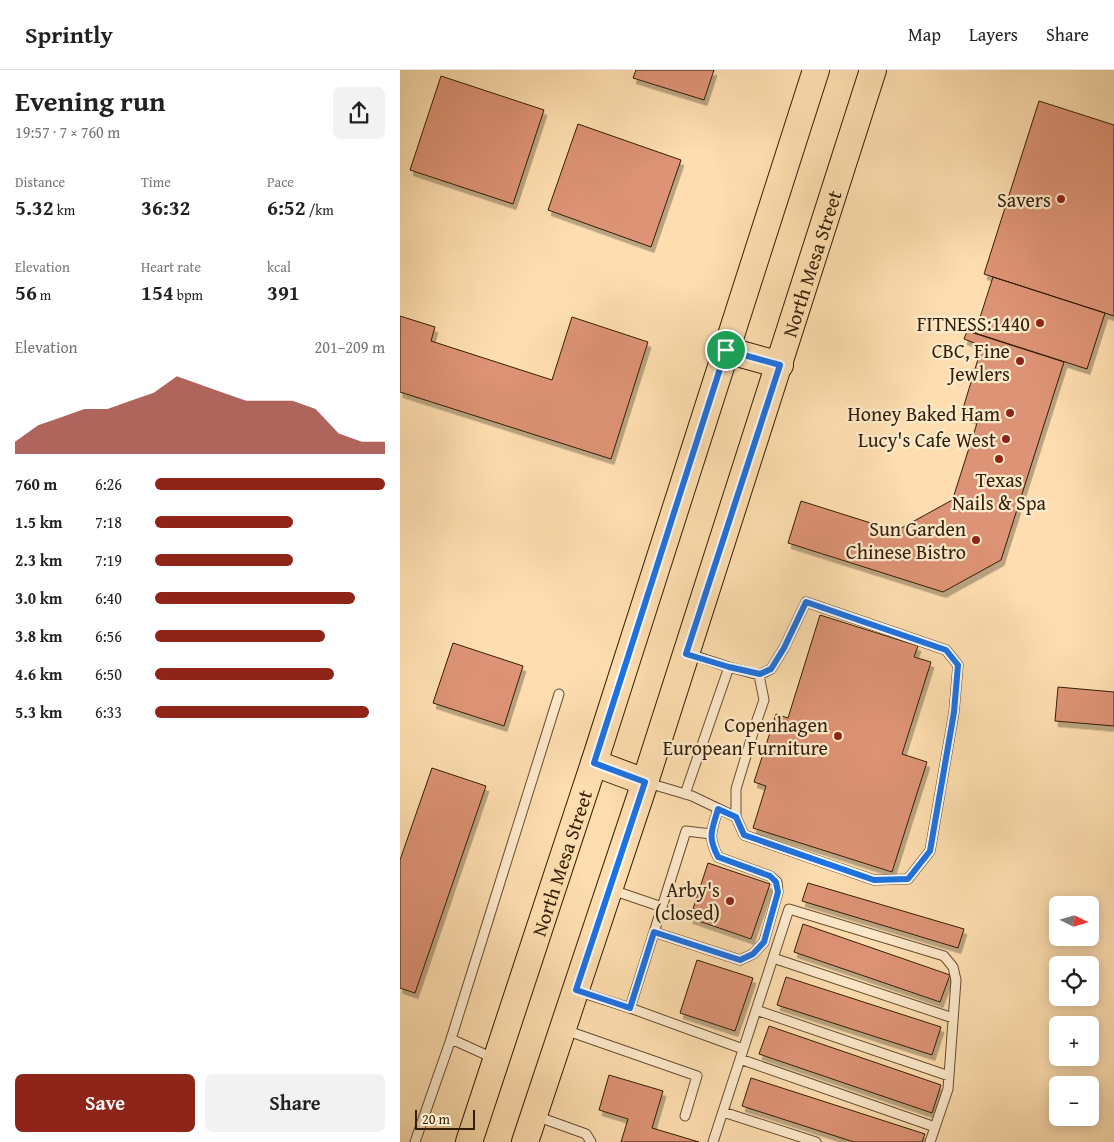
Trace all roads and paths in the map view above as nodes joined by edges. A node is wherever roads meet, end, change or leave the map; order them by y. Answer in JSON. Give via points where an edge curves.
{"nodes":[{"id":1,"x":816,"y":70,"type":"edge"},
{"id":2,"x":873,"y":70,"type":"edge"},
{"id":3,"x":726,"y":350,"type":"junction"},
{"id":4,"x":780,"y":365,"type":"junction"},
{"id":5,"x":686,"y":654,"type":"junction"},
{"id":6,"x":729,"y":667,"type":"junction"},
{"id":7,"x":760,"y":674,"type":"junction"},
{"id":8,"x":559,"y":694,"type":"dead end"},
{"id":9,"x":594,"y":763,"type":"junction"},
{"id":10,"x":645,"y":782,"type":"junction"},
{"id":11,"x":685,"y":794,"type":"junction"},
{"id":12,"x":718,"y":809,"type":"junction"},
{"id":13,"x":736,"y":817,"type":"junction"},
{"id":14,"x":711,"y":834,"type":"junction"},
{"id":15,"x":610,"y":889,"type":"junction"},
{"id":16,"x":662,"y":907,"type":"junction"},
{"id":17,"x":654,"y":932,"type":"junction"},
{"id":18,"x":773,"y":958,"type":"junction"},
{"id":19,"x":576,"y":990,"type":"junction"},
{"id":20,"x":630,"y":1008,"type":"junction"},
{"id":21,"x":756,"y":1010,"type":"junction"},
{"id":22,"x":953,"y":1018,"type":"junction"},
{"id":23,"x":563,"y":1029,"type":"junction"},
{"id":24,"x":451,"y":1039,"type":"junction"},
{"id":25,"x":743,"y":1049,"type":"junction"},
{"id":26,"x":740,"y":1059,"type":"junction"},
{"id":27,"x":496,"y":1060,"type":"junction"},
{"id":28,"x":949,"y":1076,"type":"junction"},
{"id":29,"x":722,"y":1112,"type":"junction"},
{"id":30,"x":534,"y":1116,"type":"junction"},
{"id":31,"x":685,"y":1116,"type":"dead end"},
{"id":32,"x":936,"y":1126,"type":"junction"},
{"id":33,"x":415,"y":1142,"type":"edge"},
{"id":34,"x":469,"y":1142,"type":"edge"},
{"id":35,"x":525,"y":1142,"type":"edge"},
{"id":36,"x":590,"y":1142,"type":"edge"},
{"id":37,"x":713,"y":1142,"type":"edge"},
{"id":38,"x":816,"y":1142,"type":"edge"},
{"id":39,"x":930,"y":1142,"type":"edge"}],
"edges":[{"from":1,"to":3,"type":"main road","name":"North Mesa Street"},
{"from":2,"to":4,"type":"main road","name":"North Mesa Street"},
{"from":3,"to":4,"type":"main road"},
{"from":3,"to":9,"type":"main road","name":"North Mesa Street"},
{"from":4,"to":5,"type":"main road","name":"North Mesa Street"},
{"from":5,"to":6,"type":"lane"},
{"from":5,"to":10,"type":"main road","name":"North Mesa Street"},
{"from":6,"to":7,"type":"lane"},
{"from":6,"to":11,"type":"lane"},
{"from":7,"to":13,"type":"lane","via":[[764,700],[736,789]]},
{"from":7,"to":13,"type":"lane","via":[[771,669],[806,602],[946,650],[958,665],[954,712],[930,851],[908,879],[874,880],[744,835]]},
{"from":8,"to":24,"type":"lane"},
{"from":9,"to":10,"type":"main road"},
{"from":9,"to":27,"type":"main road","name":"North Mesa Street"},
{"from":10,"to":11,"type":"lane"},
{"from":10,"to":15,"type":"main road","name":"North Mesa Street"},
{"from":11,"to":12,"type":"lane"},
{"from":12,"to":13,"type":"lane"},
{"from":12,"to":14,"type":"lane"},
{"from":14,"to":16,"type":"lane","via":[[686,831]]},
{"from":14,"to":17,"type":"lane","via":[[718,857],[770,876],[776,882],[778,892],[764,942],[753,954],[740,960]]},
{"from":15,"to":16,"type":"lane"},
{"from":15,"to":19,"type":"main road","name":"North Mesa Street"},
{"from":16,"to":17,"type":"lane"},
{"from":17,"to":20,"type":"lane"},
{"from":18,"to":21,"type":"lane"},
{"from":18,"to":22,"type":"lane"},
{"from":18,"to":22,"type":"lane","via":[[789,909],[944,956],[953,967],[956,980]]},
{"from":19,"to":20,"type":"lane"},
{"from":19,"to":23,"type":"main road","name":"North Mesa Street"},
{"from":20,"to":25,"type":"lane"},
{"from":21,"to":25,"type":"lane"},
{"from":21,"to":28,"type":"lane"},
{"from":22,"to":28,"type":"lane"},
{"from":23,"to":30,"type":"main road","name":"North Mesa Street"},
{"from":23,"to":31,"type":"lane","via":[[697,1076]]},
{"from":24,"to":27,"type":"lane"},
{"from":24,"to":33,"type":"lane"},
{"from":25,"to":26,"type":"lane"},
{"from":26,"to":29,"type":"lane"},
{"from":26,"to":32,"type":"lane"},
{"from":27,"to":34,"type":"main road","name":"North Mesa Street"},
{"from":28,"to":32,"type":"lane"},
{"from":29,"to":37,"type":"lane"},
{"from":29,"to":38,"type":"lane"},
{"from":30,"to":35,"type":"main road","name":"North Mesa Street"},
{"from":30,"to":36,"type":"lane","via":[[586,1134]]},
{"from":32,"to":39,"type":"lane"}]}
